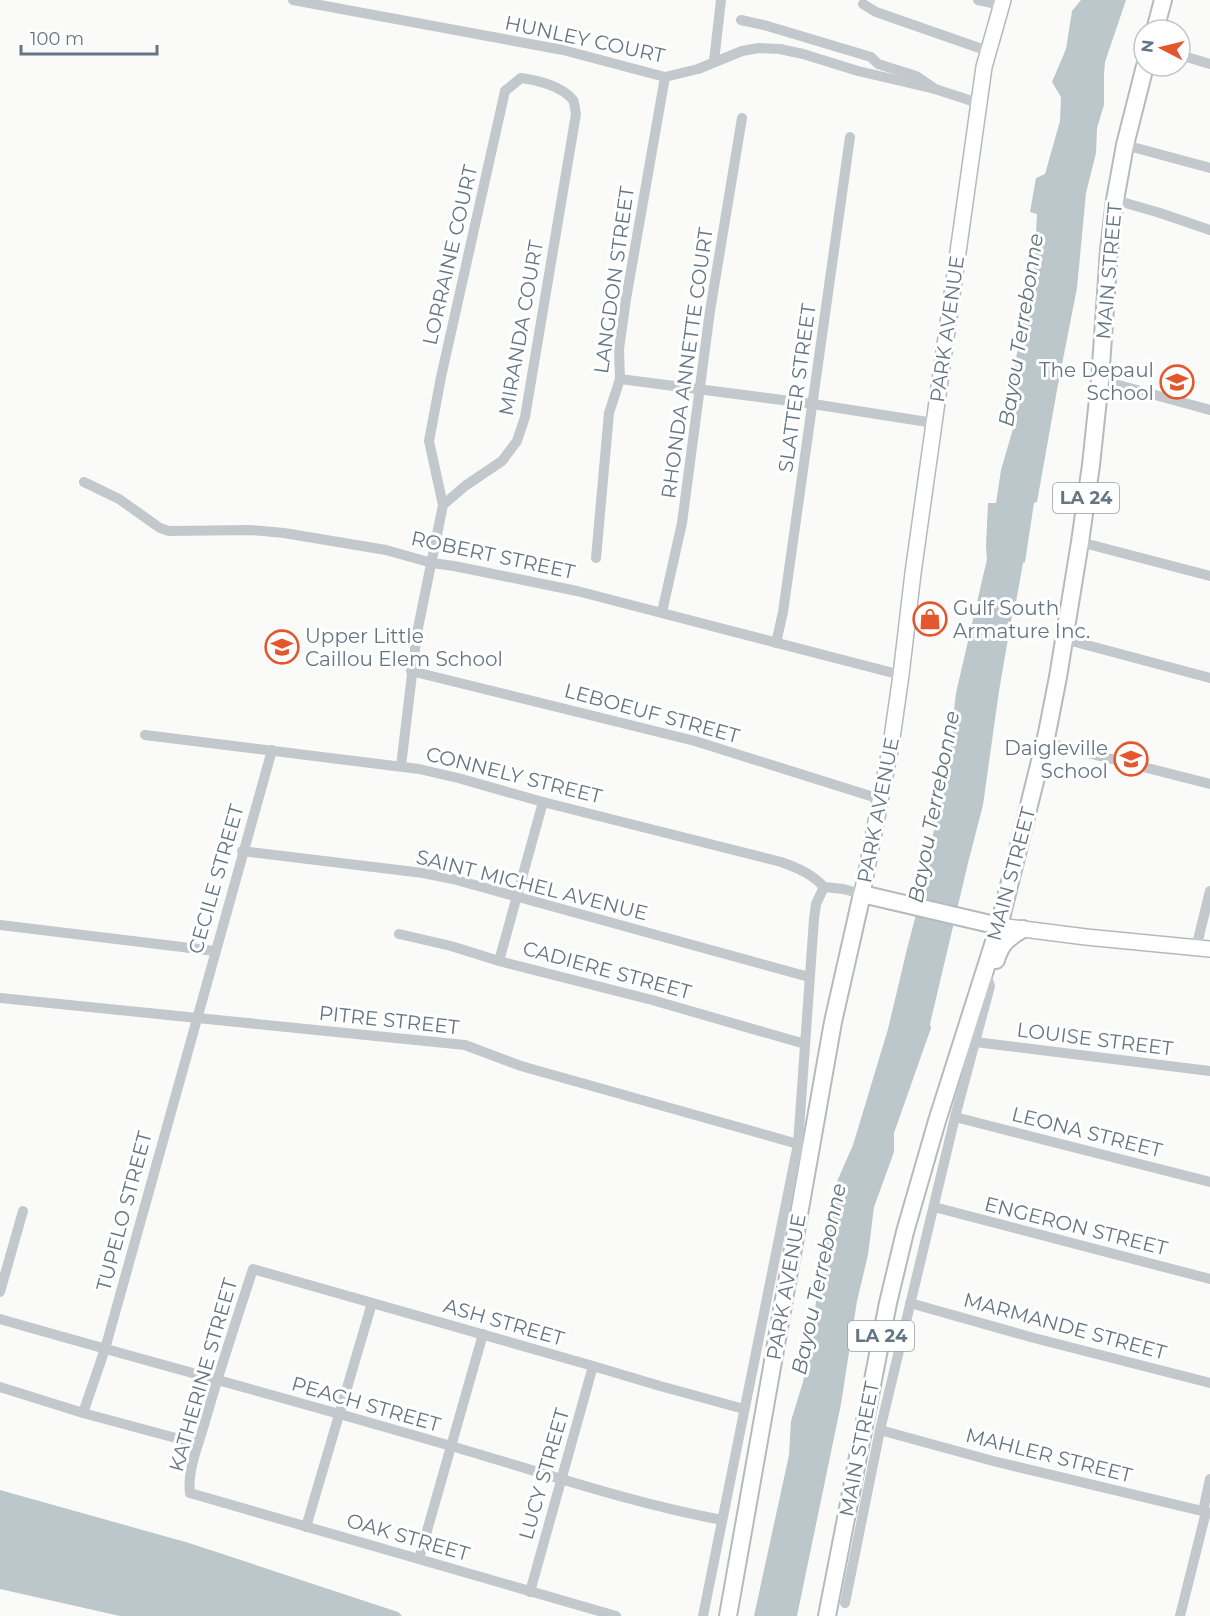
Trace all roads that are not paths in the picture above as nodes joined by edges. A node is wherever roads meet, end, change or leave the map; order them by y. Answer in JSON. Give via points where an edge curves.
{"nodes":[{"id":1,"x":293,"y":0,"type":"edge"},
{"id":2,"x":721,"y":0,"type":"edge"},
{"id":3,"x":978,"y":0,"type":"edge"},
{"id":4,"x":1162,"y":0,"type":"edge"},
{"id":5,"x":1002,"y":3,"type":"edge"},
{"id":6,"x":864,"y":4,"type":"dead end"},
{"id":7,"x":1158,"y":18,"type":"edge"},
{"id":8,"x":741,"y":20,"type":"dead end"},
{"id":9,"x":988,"y":51,"type":"junction"},
{"id":10,"x":1192,"y":58,"type":"edge"},
{"id":11,"x":714,"y":61,"type":"junction"},
{"id":12,"x":1210,"y":63,"type":"edge"},
{"id":13,"x":665,"y":77,"type":"junction"},
{"id":14,"x":1142,"y":78,"type":"edge"},
{"id":15,"x":935,"y":89,"type":"junction"},
{"id":16,"x":574,"y":102,"type":"joint"},
{"id":17,"x":978,"y":103,"type":"junction"},
{"id":18,"x":742,"y":118,"type":"dead end"},
{"id":19,"x":850,"y":137,"type":"dead end"},
{"id":20,"x":1125,"y":145,"type":"junction"},
{"id":21,"x":1210,"y":168,"type":"edge"},
{"id":22,"x":1115,"y":201,"type":"junction"},
{"id":23,"x":1210,"y":231,"type":"edge"},
{"id":24,"x":620,"y":379,"type":"junction"},
{"id":25,"x":1100,"y":380,"type":"junction"},
{"id":26,"x":699,"y":390,"type":"junction"},
{"id":27,"x":813,"y":404,"type":"junction"},
{"id":28,"x":1210,"y":410,"type":"edge"},
{"id":29,"x":934,"y":423,"type":"junction"},
{"id":30,"x":84,"y":482,"type":"dead end"},
{"id":31,"x":443,"y":506,"type":"junction"},
{"id":32,"x":1080,"y":542,"type":"junction"},
{"id":33,"x":596,"y":558,"type":"dead end"},
{"id":34,"x":432,"y":563,"type":"junction"},
{"id":35,"x":1210,"y":576,"type":"edge"},
{"id":36,"x":662,"y":612,"type":"junction"},
{"id":37,"x":1064,"y":639,"type":"junction"},
{"id":38,"x":777,"y":643,"type":"junction"},
{"id":39,"x":411,"y":671,"type":"junction"},
{"id":40,"x":901,"y":675,"type":"junction"},
{"id":41,"x":1210,"y":678,"type":"edge"},
{"id":42,"x":145,"y":735,"type":"dead end"},
{"id":43,"x":1045,"y":742,"type":"junction"},
{"id":44,"x":272,"y":750,"type":"junction"},
{"id":45,"x":401,"y":766,"type":"junction"},
{"id":46,"x":1210,"y":784,"type":"edge"},
{"id":47,"x":880,"y":799,"type":"junction"},
{"id":48,"x":543,"y":802,"type":"junction"},
{"id":49,"x":242,"y":851,"type":"junction"},
{"id":50,"x":824,"y":887,"type":"junction"},
{"id":51,"x":1210,"y":891,"type":"edge"},
{"id":52,"x":862,"y":894,"type":"junction"},
{"id":53,"x":515,"y":897,"type":"junction"},
{"id":54,"x":0,"y":925,"type":"edge"},
{"id":55,"x":999,"y":926,"type":"junction"},
{"id":56,"x":1023,"y":929,"type":"junction"},
{"id":57,"x":399,"y":934,"type":"dead end"},
{"id":58,"x":1203,"y":948,"type":"edge"},
{"id":59,"x":215,"y":951,"type":"junction"},
{"id":60,"x":499,"y":961,"type":"junction"},
{"id":61,"x":985,"y":969,"type":"junction"},
{"id":62,"x":809,"y":976,"type":"junction"},
{"id":63,"x":0,"y":998,"type":"edge"},
{"id":64,"x":196,"y":1018,"type":"junction"},
{"id":65,"x":975,"y":1042,"type":"junction"},
{"id":66,"x":805,"y":1044,"type":"junction"},
{"id":67,"x":1210,"y":1071,"type":"edge"},
{"id":68,"x":956,"y":1117,"type":"junction"},
{"id":69,"x":798,"y":1144,"type":"junction"},
{"id":70,"x":1210,"y":1182,"type":"edge"},
{"id":71,"x":934,"y":1207,"type":"junction"},
{"id":72,"x":24,"y":1211,"type":"dead end"},
{"id":73,"x":253,"y":1269,"type":"joint"},
{"id":74,"x":1210,"y":1279,"type":"edge"},
{"id":75,"x":0,"y":1292,"type":"edge"},
{"id":76,"x":372,"y":1303,"type":"junction"},
{"id":77,"x":910,"y":1303,"type":"junction"},
{"id":78,"x":0,"y":1319,"type":"edge"},
{"id":79,"x":483,"y":1334,"type":"junction"},
{"id":80,"x":105,"y":1349,"type":"junction"},
{"id":81,"x":593,"y":1366,"type":"junction"},
{"id":82,"x":217,"y":1381,"type":"junction"},
{"id":83,"x":1210,"y":1383,"type":"edge"},
{"id":84,"x":0,"y":1387,"type":"edge"},
{"id":85,"x":744,"y":1409,"type":"junction"},
{"id":86,"x":83,"y":1413,"type":"junction"},
{"id":87,"x":339,"y":1415,"type":"junction"},
{"id":88,"x":880,"y":1430,"type":"junction"},
{"id":89,"x":198,"y":1444,"type":"junction"},
{"id":90,"x":450,"y":1446,"type":"junction"},
{"id":91,"x":1210,"y":1479,"type":"edge"},
{"id":92,"x":561,"y":1480,"type":"junction"},
{"id":93,"x":190,"y":1493,"type":"joint"},
{"id":94,"x":1206,"y":1512,"type":"edge"},
{"id":95,"x":722,"y":1520,"type":"junction"},
{"id":96,"x":306,"y":1527,"type":"junction"},
{"id":97,"x":419,"y":1559,"type":"junction"},
{"id":98,"x":530,"y":1592,"type":"junction"},
{"id":99,"x":845,"y":1603,"type":"dead end"},
{"id":100,"x":616,"y":1616,"type":"edge"},
{"id":101,"x":703,"y":1616,"type":"edge"},
{"id":102,"x":728,"y":1616,"type":"edge"},
{"id":103,"x":827,"y":1616,"type":"edge"},
{"id":104,"x":1180,"y":1616,"type":"edge"}],
"edges":[{"from":1,"to":13,"type":"street","name":"HUNLEY COURT","via":[[563,50]]},
{"from":2,"to":11,"type":"street"},
{"from":3,"to":5,"type":"street"},
{"from":4,"to":7,"type":"main road"},
{"from":5,"to":9,"type":"main road","name":"PARK AVENUE"},
{"from":6,"to":9,"type":"street","via":[[876,12]]},
{"from":8,"to":15,"type":"street","via":[[871,57],[878,64],[916,76]]},
{"from":9,"to":17,"type":"main road","name":"PARK AVENUE"},
{"from":10,"to":12,"type":"street"},
{"from":11,"to":13,"type":"street","name":"HUNLEY COURT"},
{"from":11,"to":15,"type":"street","name":"HUNLEY COURT","via":[[742,51],[780,49]]},
{"from":13,"to":24,"type":"street","name":"LANGDON STREET","via":[[626,299]]},
{"from":14,"to":20,"type":"main road","name":"MAIN STREET","number":"LA 24"},
{"from":15,"to":17,"type":"street"},
{"from":16,"to":31,"type":"street","name":"MIRANDA COURT","via":[[576,114],[520,433],[502,461]]},
{"from":16,"to":31,"type":"street","name":"LORRAINE COURT","via":[[563,91],[535,80],[520,78],[506,91],[429,441]]},
{"from":17,"to":29,"type":"main road","name":"PARK AVENUE"},
{"from":18,"to":26,"type":"street","name":"RHONDA ANNETTE COURT"},
{"from":19,"to":27,"type":"street","name":"SLATTER STREET"},
{"from":20,"to":21,"type":"street"},
{"from":20,"to":22,"type":"main road","name":"MAIN STREET","number":"LA 24"},
{"from":22,"to":23,"type":"street"},
{"from":22,"to":25,"type":"main road","name":"MAIN STREET","number":"LA 24"},
{"from":24,"to":26,"type":"street"},
{"from":24,"to":33,"type":"street","name":"LANGDON STREET","via":[[609,413]]},
{"from":25,"to":28,"type":"street"},
{"from":25,"to":32,"type":"main road","name":"MAIN STREET","number":"LA 24"},
{"from":26,"to":27,"type":"street"},
{"from":26,"to":36,"type":"street","name":"RHONDA ANNETTE COURT","via":[[681,523]]},
{"from":27,"to":29,"type":"street"},
{"from":27,"to":38,"type":"street","name":"SLATTER STREET"},
{"from":29,"to":40,"type":"main road","name":"PARK AVENUE"},
{"from":30,"to":34,"type":"street","name":"ROBERT STREET","via":[[169,531],[284,533],[386,550]]},
{"from":31,"to":34,"type":"street"},
{"from":32,"to":35,"type":"street"},
{"from":32,"to":37,"type":"main road","name":"MAIN STREET","number":"LA 24"},
{"from":34,"to":36,"type":"street","name":"ROBERT STREET"},
{"from":34,"to":39,"type":"street"},
{"from":36,"to":38,"type":"street","name":"ROBERT STREET"},
{"from":37,"to":41,"type":"street"},
{"from":37,"to":43,"type":"main road","name":"MAIN STREET","number":"LA 24"},
{"from":38,"to":40,"type":"street","name":"ROBERT STREET"},
{"from":39,"to":45,"type":"street"},
{"from":39,"to":47,"type":"street","name":"LEBOEUF STREET","via":[[695,741]]},
{"from":40,"to":47,"type":"main road","name":"PARK AVENUE"},
{"from":42,"to":44,"type":"street","name":"CONNELY STREET"},
{"from":43,"to":46,"type":"street"},
{"from":43,"to":55,"type":"main road","name":"MAIN STREET","number":"LA 24"},
{"from":44,"to":45,"type":"street","name":"CONNELY STREET"},
{"from":44,"to":49,"type":"street","name":"CECILE STREET"},
{"from":45,"to":48,"type":"street","name":"CONNELY STREET"},
{"from":47,"to":52,"type":"main road","name":"PARK AVENUE"},
{"from":48,"to":50,"type":"street","name":"CONNELY STREET","via":[[781,862],[803,870]]},
{"from":48,"to":53,"type":"street"},
{"from":49,"to":53,"type":"street","name":"SAINT MICHEL AVENUE","via":[[423,873]]},
{"from":49,"to":59,"type":"street","name":"CECILE STREET"},
{"from":50,"to":52,"type":"street","name":"CONNELY STREET"},
{"from":50,"to":62,"type":"street","name":"PARK AVENUE","via":[[816,904]]},
{"from":51,"to":58,"type":"street"},
{"from":52,"to":55,"type":"main road"},
{"from":52,"to":102,"type":"main road","name":"PARK AVENUE","via":[[833,1023]]},
{"from":53,"to":60,"type":"street"},
{"from":53,"to":62,"type":"street","name":"SAINT MICHEL AVENUE"},
{"from":54,"to":59,"type":"street"},
{"from":55,"to":56,"type":"main road"},
{"from":55,"to":61,"type":"main road","name":"MAIN STREET","number":"LA 24"},
{"from":56,"to":58,"type":"main road"},
{"from":56,"to":61,"type":"main road","via":[[1009,938],[995,962]]},
{"from":57,"to":60,"type":"street","name":"CADIERE STREET"},
{"from":59,"to":64,"type":"street","name":"CECILE STREET"},
{"from":60,"to":66,"type":"street","name":"CADIERE STREET"},
{"from":61,"to":65,"type":"street","name":"MAIN STREET","via":[[990,986]]},
{"from":61,"to":103,"type":"main road","name":"MAIN STREET","number":"LA 24","via":[[908,1221],[888,1303]]},
{"from":62,"to":66,"type":"street","name":"PARK AVENUE"},
{"from":63,"to":64,"type":"street","name":"PITRE STREET"},
{"from":64,"to":69,"type":"street","name":"PITRE STREET","via":[[465,1045],[521,1066]]},
{"from":64,"to":80,"type":"street","name":"TUPELO STREET"},
{"from":65,"to":67,"type":"street","name":"LOUISE STREET"},
{"from":65,"to":68,"type":"street","name":"MAIN STREET"},
{"from":66,"to":69,"type":"street","name":"PARK AVENUE"},
{"from":68,"to":70,"type":"street","name":"LEONA STREET"},
{"from":68,"to":71,"type":"street","name":"MAIN STREET"},
{"from":69,"to":85,"type":"street","name":"PARK AVENUE"},
{"from":71,"to":74,"type":"street","name":"ENGERON STREET"},
{"from":71,"to":77,"type":"street","name":"MAIN STREET"},
{"from":72,"to":75,"type":"street"},
{"from":73,"to":76,"type":"street","name":"ASH STREET"},
{"from":73,"to":82,"type":"street","name":"KATHERINE STREET"},
{"from":76,"to":79,"type":"street","name":"ASH STREET"},
{"from":76,"to":87,"type":"street"},
{"from":77,"to":83,"type":"street","name":"MARMANDE STREET"},
{"from":77,"to":88,"type":"street","name":"MAIN STREET"},
{"from":78,"to":80,"type":"street","name":"PEACH STREET"},
{"from":79,"to":81,"type":"street","name":"ASH STREET"},
{"from":79,"to":90,"type":"street"},
{"from":80,"to":82,"type":"street","name":"PEACH STREET"},
{"from":80,"to":86,"type":"street","name":"TUPELO STREET"},
{"from":81,"to":85,"type":"street","name":"ASH STREET"},
{"from":81,"to":92,"type":"street","name":"LUCY STREET"},
{"from":82,"to":87,"type":"street","name":"PEACH STREET"},
{"from":82,"to":89,"type":"street","name":"KATHERINE STREET"},
{"from":84,"to":86,"type":"street"},
{"from":85,"to":95,"type":"street","name":"PARK AVENUE"},
{"from":86,"to":89,"type":"street"},
{"from":87,"to":90,"type":"street","name":"PEACH STREET"},
{"from":87,"to":96,"type":"street"},
{"from":88,"to":94,"type":"street","name":"MAHLER STREET"},
{"from":88,"to":99,"type":"street","name":"MAIN STREET"},
{"from":89,"to":93,"type":"street","name":"KATHERINE STREET"},
{"from":90,"to":92,"type":"street","name":"PEACH STREET"},
{"from":90,"to":97,"type":"street"},
{"from":91,"to":94,"type":"street"},
{"from":92,"to":95,"type":"street","name":"PEACH STREET"},
{"from":92,"to":98,"type":"street","name":"LUCY STREET"},
{"from":93,"to":96,"type":"street","name":"OAK STREET"},
{"from":94,"to":104,"type":"street"},
{"from":95,"to":101,"type":"street","name":"PARK AVENUE"},
{"from":96,"to":97,"type":"street","name":"OAK STREET"},
{"from":97,"to":98,"type":"street","name":"OAK STREET"},
{"from":98,"to":100,"type":"street","name":"OAK STREET"}]}
